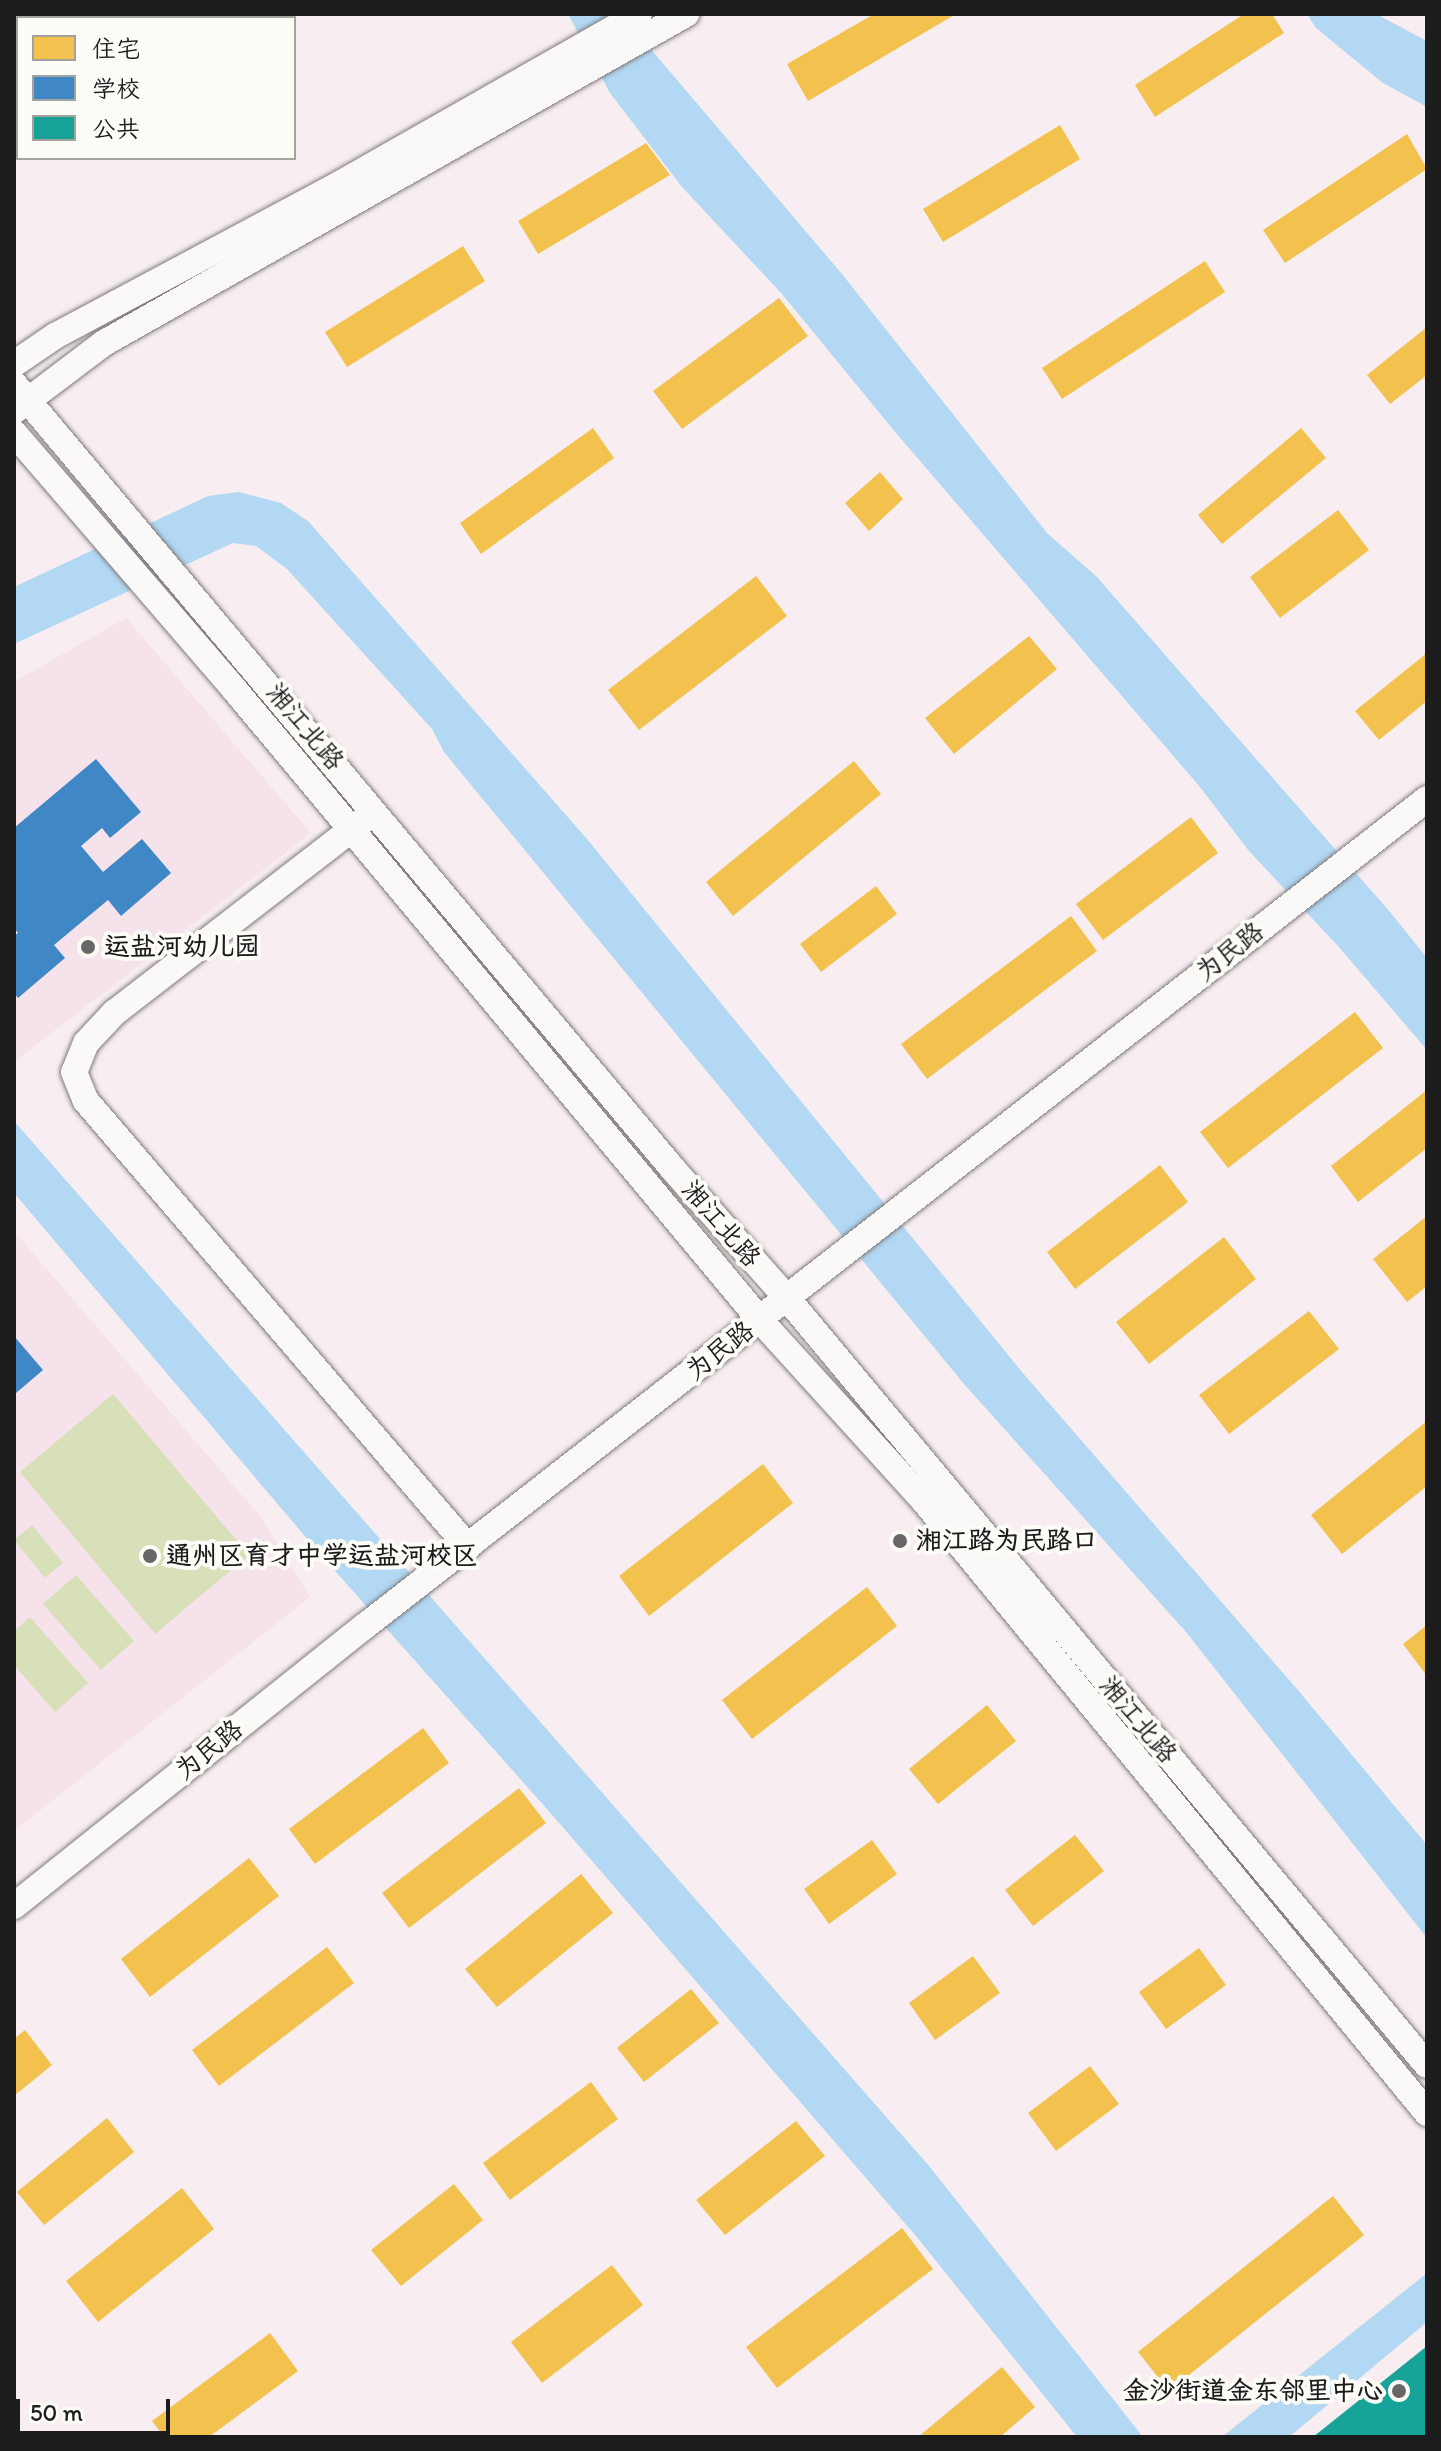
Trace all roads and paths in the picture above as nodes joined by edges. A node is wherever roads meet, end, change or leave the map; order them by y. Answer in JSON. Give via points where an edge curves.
{"nodes":[{"id":1,"x":686,"y":14,"type":"edge"},
{"id":2,"x":650,"y":21,"type":"edge"},
{"id":3,"x":565,"y":71,"type":"junction"},
{"id":4,"x":14,"y":364,"type":"edge"},
{"id":5,"x":19,"y":399,"type":"edge"},
{"id":6,"x":14,"y":433,"type":"edge"},
{"id":7,"x":1427,"y":799,"type":"edge"},
{"id":8,"x":375,"y":811,"type":"junction"},
{"id":9,"x":351,"y":829,"type":"junction"},
{"id":10,"x":786,"y":1297,"type":"junction"},
{"id":11,"x":760,"y":1320,"type":"junction"},
{"id":12,"x":468,"y":1547,"type":"junction"},
{"id":13,"x":14,"y":1906,"type":"edge"},
{"id":14,"x":1427,"y":2065,"type":"edge"},
{"id":15,"x":1427,"y":2113,"type":"edge"}],
"edges":[{"from":1,"to":2,"type":"street"},
{"from":2,"to":3,"type":"street"},
{"from":3,"to":4,"type":"street","via":[[338,185],[55,336]]},
{"from":3,"to":5,"type":"street","via":[[104,343]]},
{"from":5,"to":8,"type":"street","name":"湘江北路","via":[[135,526]]},
{"from":6,"to":9,"type":"street","name":"湘江北路"},
{"from":7,"to":10,"type":"street","name":"为民路"},
{"from":8,"to":9,"type":"street"},
{"from":8,"to":10,"type":"street","name":"湘江北路"},
{"from":9,"to":11,"type":"street","name":"湘江北路"},
{"from":9,"to":12,"type":"street","via":[[115,1012],[86,1043],[74,1072],[86,1101]]},
{"from":10,"to":11,"type":"street","name":"为民路"},
{"from":10,"to":14,"type":"street","name":"湘江北路"},
{"from":11,"to":12,"type":"street","name":"为民路"},
{"from":11,"to":15,"type":"street","name":"湘江北路","via":[[925,1502]]},
{"from":12,"to":13,"type":"street","name":"为民路"}]}
